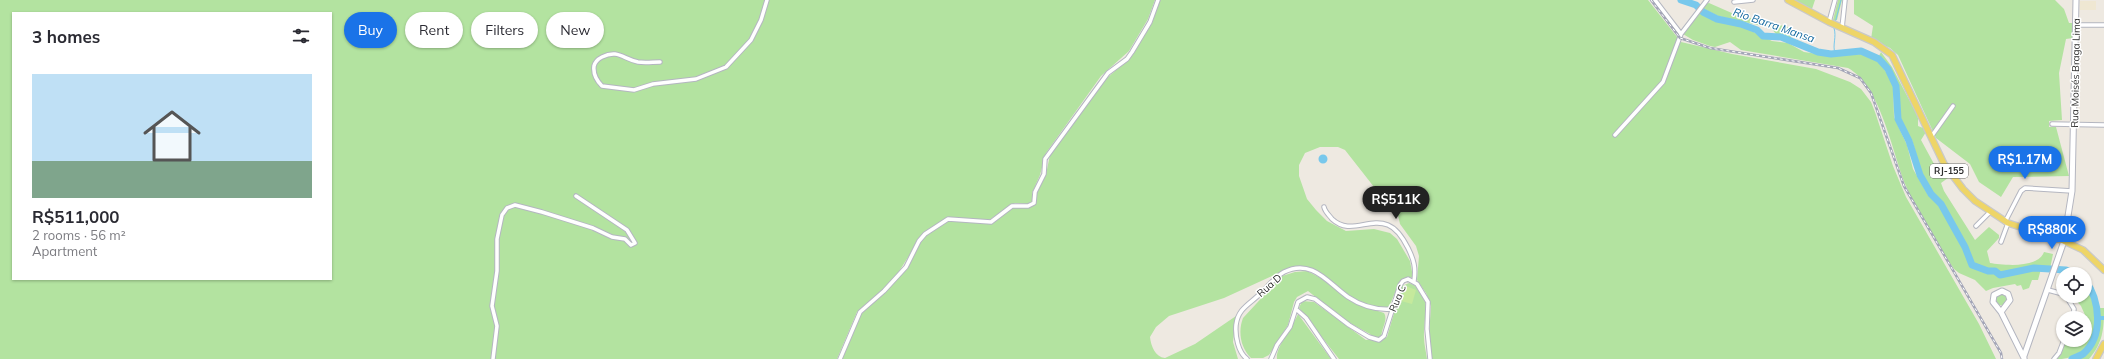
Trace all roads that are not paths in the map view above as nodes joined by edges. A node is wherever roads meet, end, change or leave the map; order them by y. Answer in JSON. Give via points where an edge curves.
{"nodes":[{"id":1,"x":767,"y":0,"type":"edge"},
{"id":2,"x":1158,"y":0,"type":"edge"},
{"id":3,"x":1655,"y":0,"type":"edge"},
{"id":4,"x":1753,"y":0,"type":"edge"},
{"id":5,"x":1788,"y":0,"type":"edge"},
{"id":6,"x":1835,"y":0,"type":"edge"},
{"id":7,"x":1845,"y":0,"type":"edge"},
{"id":8,"x":2076,"y":0,"type":"edge"},
{"id":9,"x":1705,"y":2,"type":"edge"},
{"id":10,"x":1734,"y":2,"type":"dead end"},
{"id":11,"x":1830,"y":23,"type":"junction"},
{"id":12,"x":2076,"y":25,"type":"junction"},
{"id":13,"x":2104,"y":26,"type":"edge"},
{"id":14,"x":1841,"y":28,"type":"junction"},
{"id":15,"x":1681,"y":34,"type":"junction"},
{"id":16,"x":660,"y":62,"type":"dead end"},
{"id":17,"x":1954,"y":106,"type":"dead end"},
{"id":18,"x":2052,"y":124,"type":"dead end"},
{"id":19,"x":2073,"y":124,"type":"junction"},
{"id":20,"x":2104,"y":125,"type":"edge"},
{"id":21,"x":1615,"y":135,"type":"dead end"},
{"id":22,"x":1931,"y":137,"type":"junction"},
{"id":23,"x":2072,"y":191,"type":"junction"},
{"id":24,"x":576,"y":196,"type":"dead end"},
{"id":25,"x":1324,"y":206,"type":"dead end"},
{"id":26,"x":1990,"y":212,"type":"junction"},
{"id":27,"x":2007,"y":222,"type":"junction"},
{"id":28,"x":1976,"y":226,"type":"dead end"},
{"id":29,"x":2064,"y":241,"type":"junction"},
{"id":30,"x":2000,"y":242,"type":"dead end"},
{"id":31,"x":2104,"y":270,"type":"edge"},
{"id":32,"x":1414,"y":281,"type":"junction"},
{"id":33,"x":2048,"y":290,"type":"junction"},
{"id":34,"x":2056,"y":292,"type":"edge"},
{"id":35,"x":1391,"y":309,"type":"junction"},
{"id":36,"x":1297,"y":310,"type":"junction"},
{"id":37,"x":2001,"y":312,"type":"dead end"},
{"id":38,"x":2104,"y":344,"type":"edge"},
{"id":39,"x":2061,"y":347,"type":"edge"},
{"id":40,"x":2024,"y":358,"type":"edge"},
{"id":41,"x":493,"y":359,"type":"edge"},
{"id":42,"x":840,"y":359,"type":"edge"},
{"id":43,"x":1247,"y":359,"type":"edge"},
{"id":44,"x":1271,"y":359,"type":"edge"},
{"id":45,"x":1334,"y":359,"type":"edge"},
{"id":46,"x":1430,"y":359,"type":"edge"},
{"id":47,"x":2054,"y":359,"type":"edge"},
{"id":48,"x":2096,"y":359,"type":"edge"}],
"edges":[{"from":1,"to":16,"type":"street","via":[[751,40],[723,69],[696,79],[653,84],[638,90],[602,86],[595,78],[594,64],[598,59],[610,54],[617,53],[640,62]]},
{"from":2,"to":42,"type":"street","via":[[1150,22],[1127,59],[1108,73],[1045,158],[1044,174],[1035,192],[1034,203],[1028,206],[1012,206],[992,222],[948,219],[929,231],[919,241],[906,267],[860,312]]},
{"from":3,"to":15,"type":"street"},
{"from":4,"to":10,"type":"street"},
{"from":5,"to":11,"type":"main road","number":"RJ-155"},
{"from":6,"to":11,"type":"street"},
{"from":7,"to":14,"type":"street"},
{"from":8,"to":12,"type":"street","name":"Rua Moisés Braga Lima"},
{"from":9,"to":15,"type":"street"},
{"from":11,"to":14,"type":"main road","number":"RJ-155"},
{"from":12,"to":13,"type":"street"},
{"from":12,"to":19,"type":"street","name":"Rua Moisés Braga Lima"},
{"from":14,"to":22,"type":"main road","number":"RJ-155","via":[[1874,42],[1892,55]]},
{"from":15,"to":21,"type":"street","via":[[1663,82]]},
{"from":17,"to":22,"type":"street"},
{"from":18,"to":19,"type":"street"},
{"from":19,"to":20,"type":"street"},
{"from":19,"to":23,"type":"street","name":"Rua Moisés Braga Lima"},
{"from":22,"to":26,"type":"main road","number":"RJ-155","via":[[1950,173]]},
{"from":23,"to":27,"type":"street","via":[[2025,188],[2021,191]]},
{"from":23,"to":29,"type":"street","name":"Rua Moisés Braga Lima"},
{"from":24,"to":41,"type":"street","via":[[627,230],[635,243],[631,245],[625,239],[612,237],[593,228],[542,212],[515,205],[507,208],[502,215],[497,239],[497,271],[492,306],[497,326]]},
{"from":25,"to":32,"type":"street","via":[[1334,221],[1343,226],[1390,226],[1402,238],[1412,256],[1416,271]]},
{"from":26,"to":27,"type":"main road","number":"RJ-155"},
{"from":26,"to":28,"type":"street"},
{"from":27,"to":29,"type":"main road","number":"RJ-155"},
{"from":27,"to":30,"type":"street"},
{"from":29,"to":31,"type":"main road","number":"RJ-155","via":[[2083,250]]},
{"from":29,"to":33,"type":"street","name":"Rua Moisés Braga Lima"},
{"from":32,"to":35,"type":"street","name":"Rua C","via":[[1402,281]]},
{"from":32,"to":46,"type":"street","name":"Rua C","via":[[1426,298],[1429,308],[1427,329]]},
{"from":33,"to":34,"type":"street"},
{"from":33,"to":40,"type":"street","name":"Rua Moisés Braga Lima"},
{"from":35,"to":36,"type":"street","name":"Rua C","via":[[1384,336],[1380,340],[1369,337],[1349,325],[1311,297],[1301,299]]},
{"from":35,"to":43,"type":"street","name":"Rua D","via":[[1376,309],[1361,304],[1312,270],[1288,270],[1277,276],[1240,309],[1236,330],[1240,351]]},
{"from":36,"to":44,"type":"street"},
{"from":36,"to":45,"type":"street","via":[[1306,318]]},
{"from":37,"to":40,"type":"street"},
{"from":38,"to":48,"type":"main road"},
{"from":39,"to":47,"type":"street"}]}
